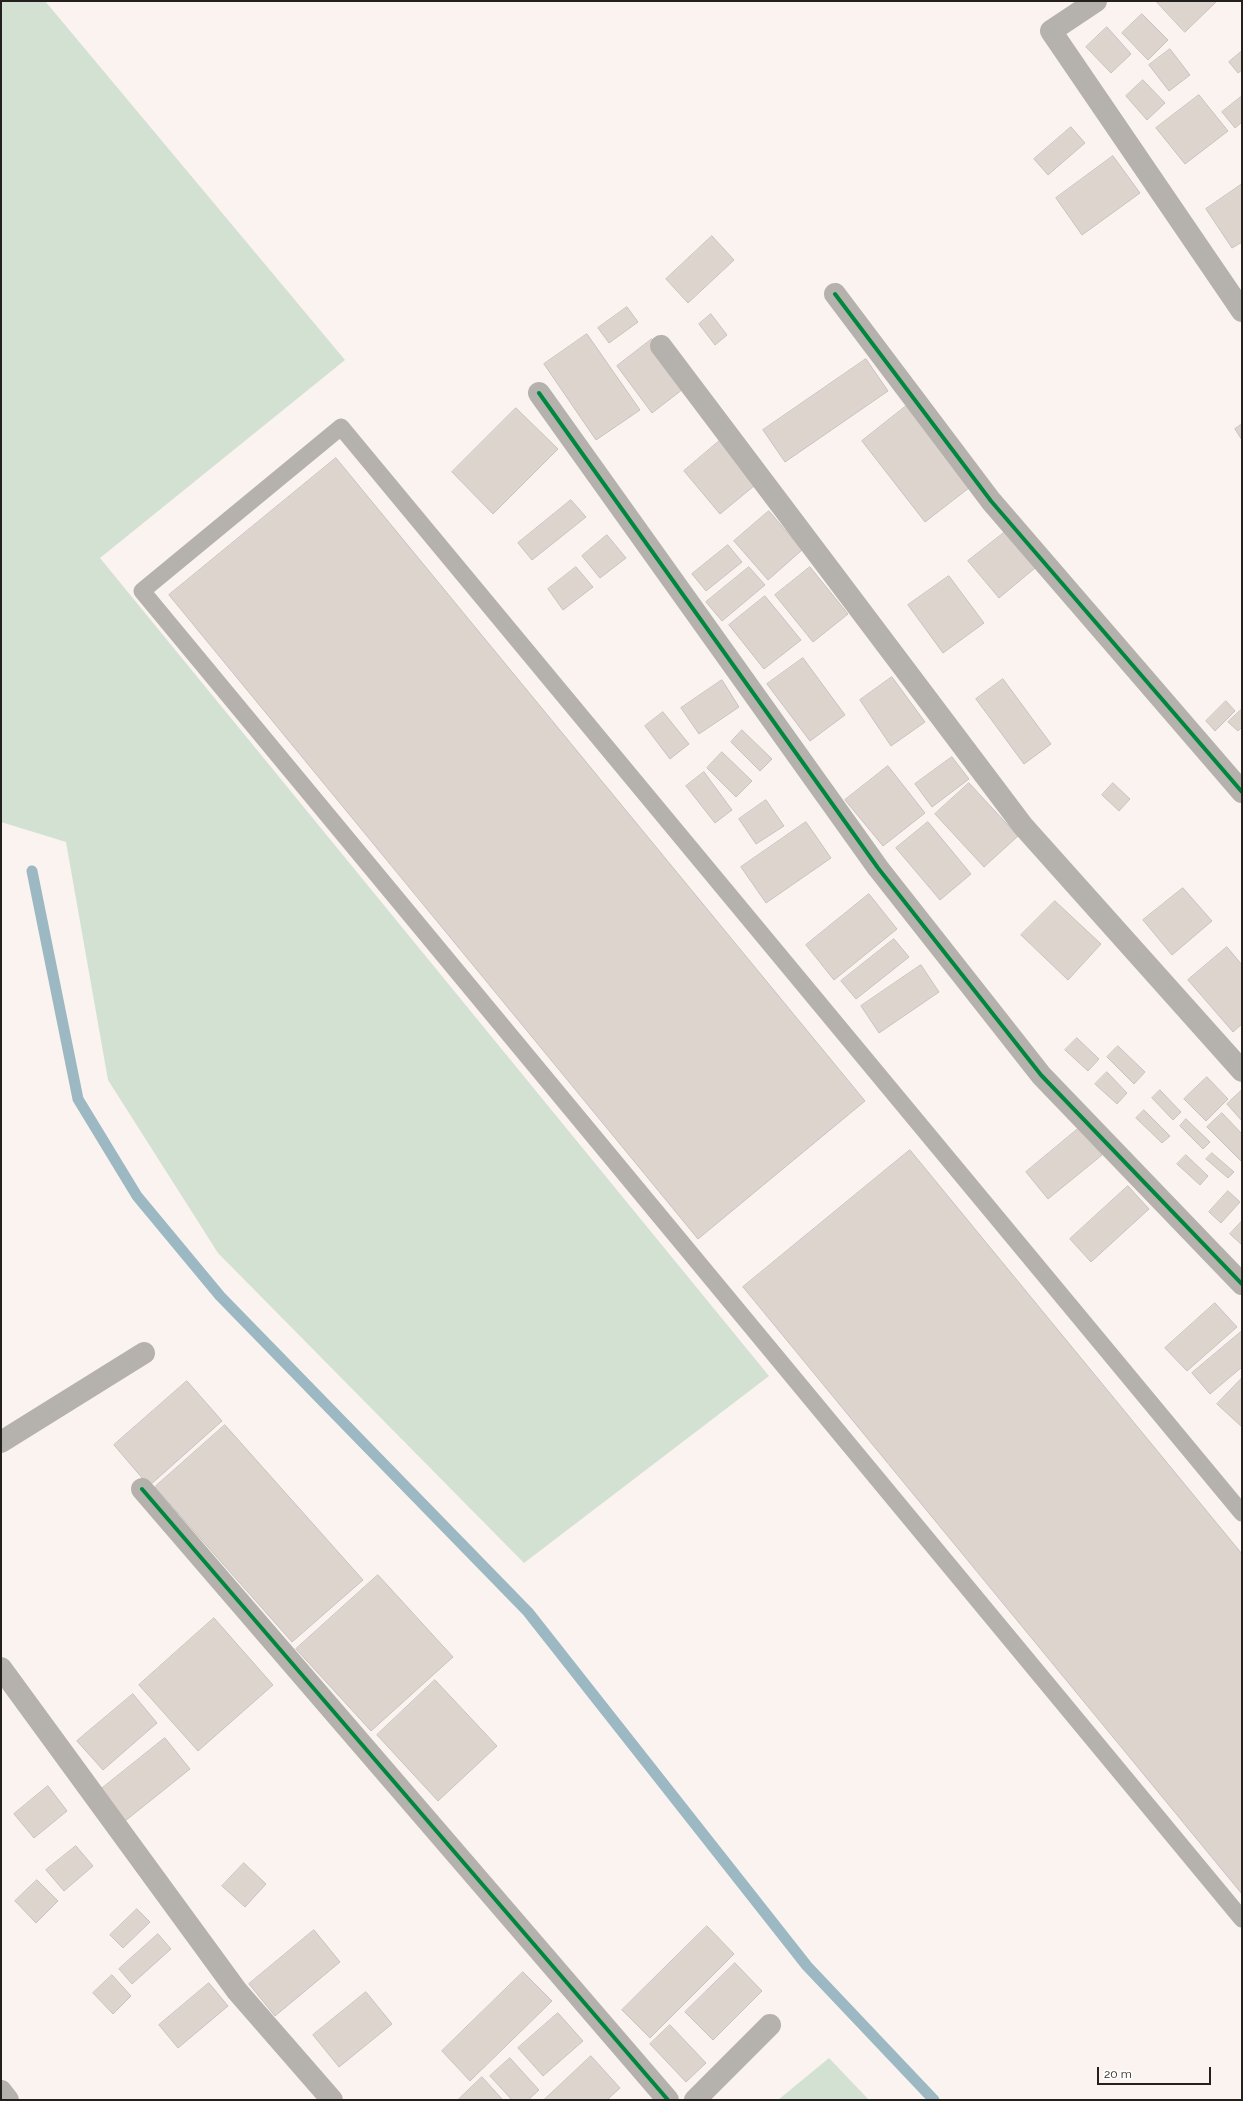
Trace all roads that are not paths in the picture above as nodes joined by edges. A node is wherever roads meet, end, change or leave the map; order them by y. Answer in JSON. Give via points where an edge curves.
{"nodes":[{"id":1,"x":1096,"y":1,"type":"edge"},
{"id":2,"x":835,"y":294,"type":"dead end"},
{"id":3,"x":1242,"y":311,"type":"edge"},
{"id":4,"x":661,"y":346,"type":"dead end"},
{"id":5,"x":538,"y":393,"type":"dead end"},
{"id":6,"x":1242,"y":792,"type":"edge"},
{"id":7,"x":1242,"y":1071,"type":"edge"},
{"id":8,"x":1242,"y":1284,"type":"edge"},
{"id":9,"x":144,"y":1353,"type":"dead end"},
{"id":10,"x":1,"y":1442,"type":"edge"},
{"id":11,"x":142,"y":1489,"type":"dead end"},
{"id":12,"x":1242,"y":1513,"type":"edge"},
{"id":13,"x":1,"y":1668,"type":"edge"},
{"id":14,"x":1242,"y":1918,"type":"edge"},
{"id":15,"x":770,"y":2025,"type":"dead end"},
{"id":16,"x":1,"y":2091,"type":"edge"},
{"id":17,"x":8,"y":2100,"type":"edge"},
{"id":18,"x":332,"y":2100,"type":"edge"},
{"id":19,"x":668,"y":2100,"type":"edge"},
{"id":20,"x":695,"y":2100,"type":"edge"}],
"edges":[{"from":1,"to":3,"type":"street","via":[[1051,31]]},
{"from":2,"to":6,"type":"street","via":[[991,500]]},
{"from":4,"to":7,"type":"street","via":[[1023,826]]},
{"from":5,"to":8,"type":"street","via":[[878,868],[1041,1074]]},
{"from":9,"to":10,"type":"street"},
{"from":11,"to":19,"type":"street"},
{"from":12,"to":14,"type":"lane","via":[[341,427],[142,591]]},
{"from":13,"to":18,"type":"street","via":[[237,1991]]},
{"from":15,"to":20,"type":"street"},
{"from":16,"to":17,"type":"street"}]}
